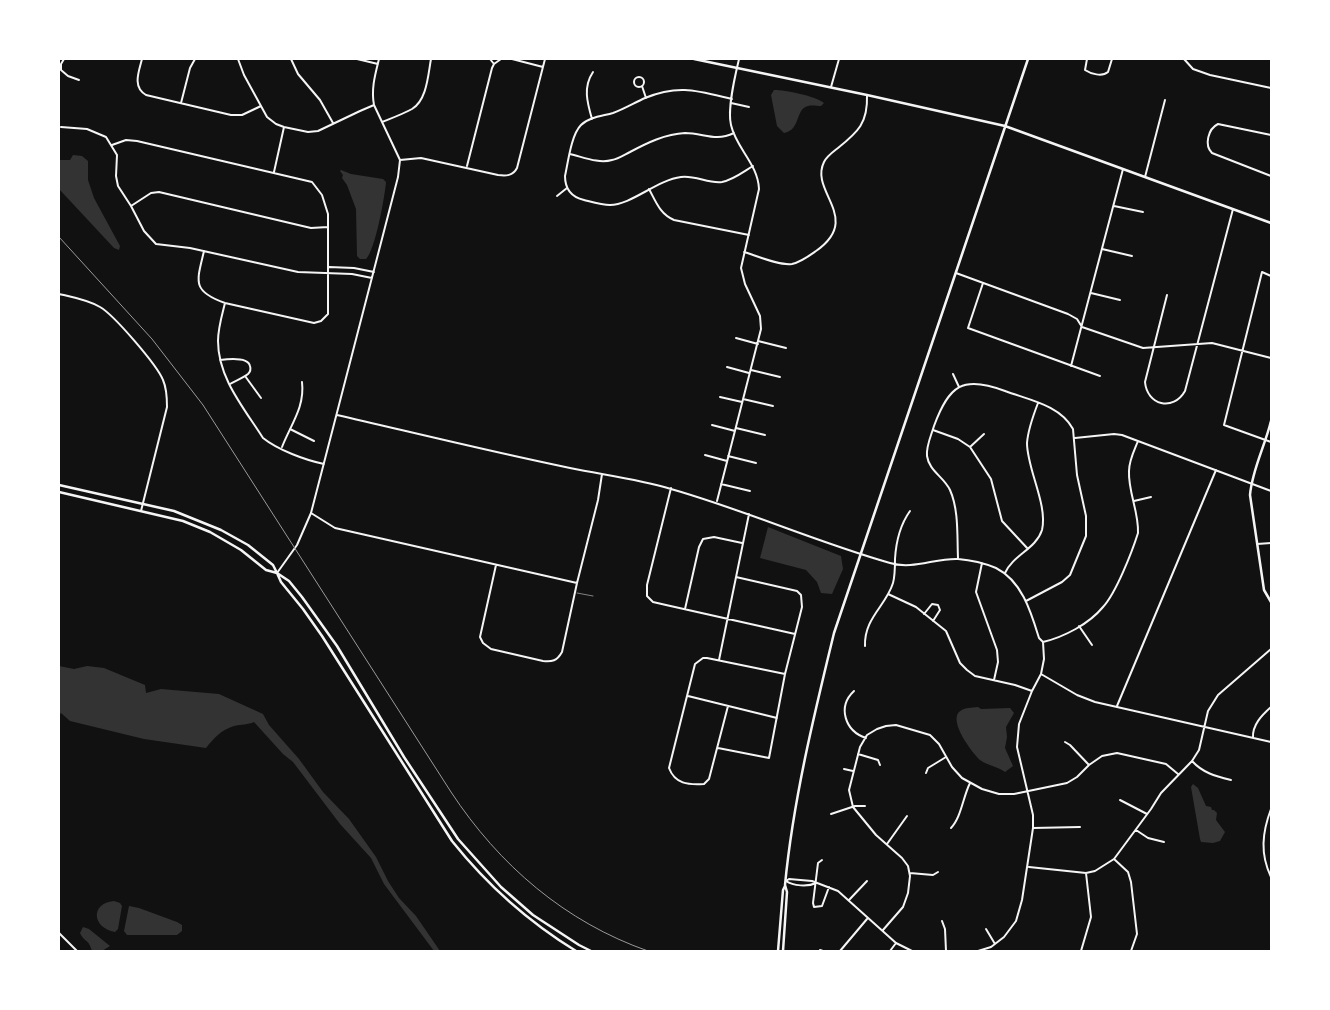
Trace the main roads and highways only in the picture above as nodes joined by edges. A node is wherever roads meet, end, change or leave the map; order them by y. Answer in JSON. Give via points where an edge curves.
{"nodes":[{"id":1,"x":694,"y":59,"type":"edge"},
{"id":2,"x":1028,"y":59,"type":"edge"},
{"id":3,"x":1006,"y":126,"type":"junction"},
{"id":4,"x":1271,"y":224,"type":"edge"},
{"id":5,"x":1271,"y":421,"type":"edge"},
{"id":6,"x":59,"y":485,"type":"edge"},
{"id":7,"x":59,"y":492,"type":"edge"},
{"id":8,"x":277,"y":573,"type":"junction"},
{"id":9,"x":1271,"y":602,"type":"edge"},
{"id":10,"x":786,"y":883,"type":"junction"},
{"id":11,"x":576,"y":951,"type":"edge"},
{"id":12,"x":591,"y":951,"type":"edge"},
{"id":13,"x":778,"y":951,"type":"edge"},
{"id":14,"x":783,"y":951,"type":"edge"}],
"edges":[{"from":1,"to":3,"type":"main road"},
{"from":2,"to":3,"type":"main road"},
{"from":3,"to":4,"type":"main road"},
{"from":3,"to":10,"type":"main road","via":[[834,633],[812,722]]},
{"from":5,"to":9,"type":"main road","via":[[1250,495],[1264,590]]},
{"from":6,"to":8,"type":"main road","via":[[174,510],[248,545]]},
{"from":7,"to":8,"type":"main road","via":[[183,521],[210,532],[241,550],[266,570]]},
{"from":8,"to":11,"type":"main road","via":[[280,582],[322,636],[452,841],[504,898],[551,936]]},
{"from":8,"to":12,"type":"main road","via":[[289,581],[337,646],[458,839],[501,887],[533,915]]},
{"from":10,"to":13,"type":"main road"},
{"from":10,"to":14,"type":"main road"}]}
